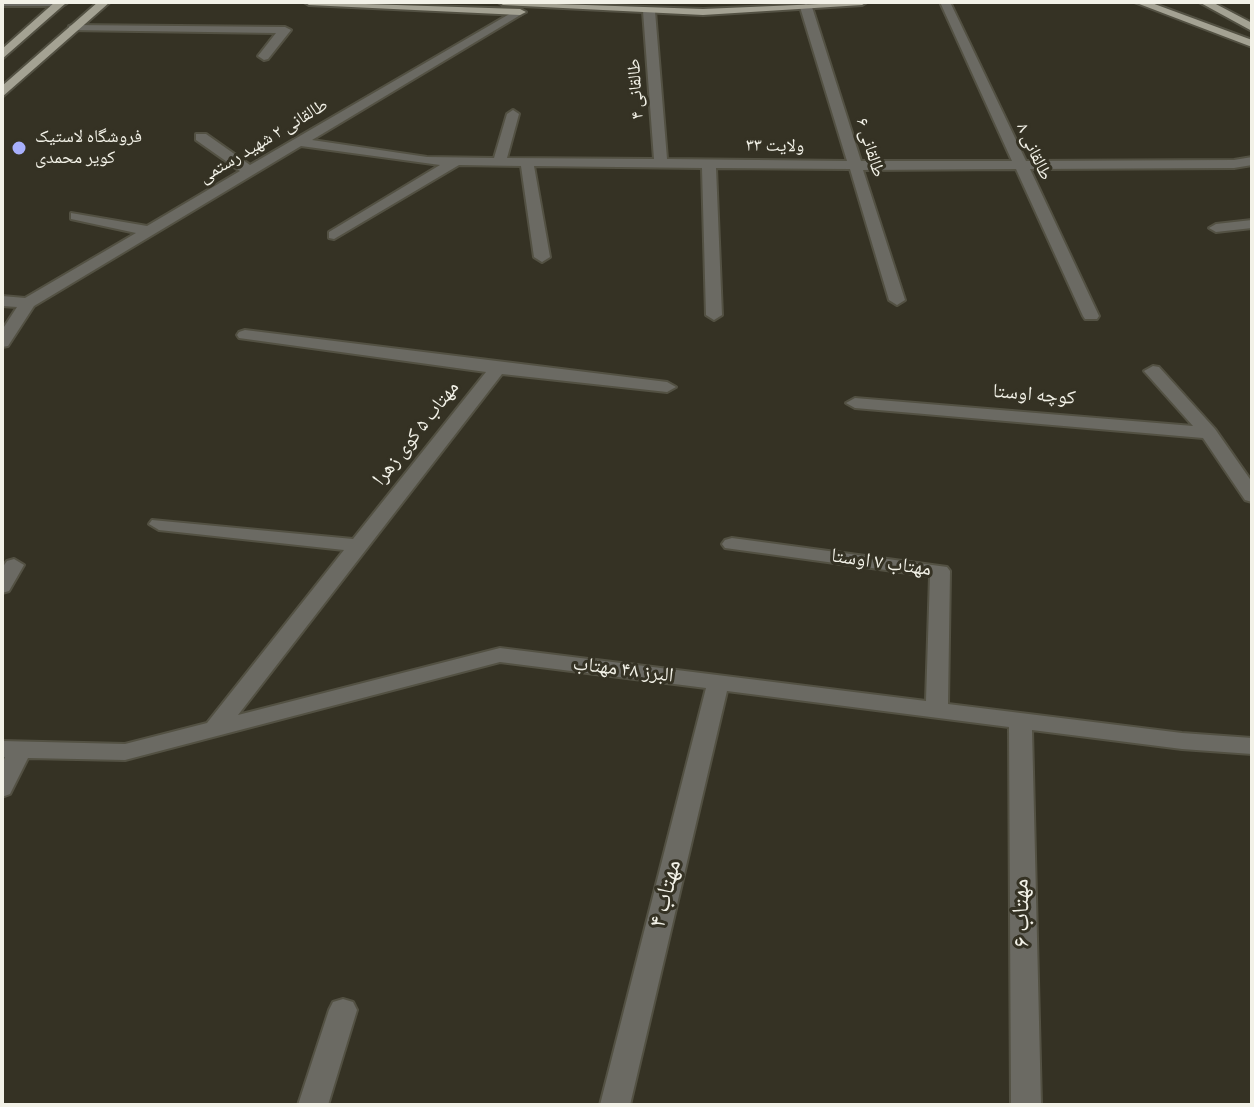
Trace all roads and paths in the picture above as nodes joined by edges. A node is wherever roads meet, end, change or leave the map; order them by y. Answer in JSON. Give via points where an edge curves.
{"nodes":[{"id":1,"x":62,"y":2,"type":"edge"},
{"id":2,"x":116,"y":2,"type":"edge"},
{"id":3,"x":309,"y":2,"type":"edge"},
{"id":4,"x":503,"y":2,"type":"edge"},
{"id":5,"x":862,"y":2,"type":"edge"},
{"id":6,"x":945,"y":2,"type":"edge"},
{"id":7,"x":1139,"y":2,"type":"edge"},
{"id":8,"x":1204,"y":2,"type":"edge"},
{"id":9,"x":2,"y":3,"type":"edge"},
{"id":10,"x":102,"y":5,"type":"edge"},
{"id":11,"x":515,"y":6,"type":"edge"},
{"id":12,"x":683,"y":7,"type":"edge"},
{"id":13,"x":806,"y":7,"type":"junction"},
{"id":14,"x":649,"y":11,"type":"junction"},
{"id":15,"x":73,"y":28,"type":"junction"},
{"id":16,"x":1252,"y":28,"type":"edge"},
{"id":17,"x":1252,"y":44,"type":"edge"},
{"id":18,"x":2,"y":55,"type":"edge"},
{"id":19,"x":264,"y":56,"type":"dead end"},
{"id":20,"x":2,"y":93,"type":"edge"},
{"id":21,"x":513,"y":114,"type":"dead end"},
{"id":22,"x":201,"y":137,"type":"dead end"},
{"id":23,"x":298,"y":142,"type":"junction"},
{"id":24,"x":457,"y":161,"type":"junction"},
{"id":25,"x":499,"y":162,"type":"junction"},
{"id":26,"x":527,"y":162,"type":"junction"},
{"id":27,"x":661,"y":164,"type":"junction"},
{"id":28,"x":709,"y":164,"type":"junction"},
{"id":29,"x":1249,"y":164,"type":"edge"},
{"id":30,"x":856,"y":165,"type":"junction"},
{"id":31,"x":1019,"y":166,"type":"junction"},
{"id":32,"x":249,"y":171,"type":"junction"},
{"id":33,"x":76,"y":216,"type":"dead end"},
{"id":34,"x":1252,"y":224,"type":"edge"},
{"id":35,"x":1216,"y":228,"type":"dead end"},
{"id":36,"x":148,"y":231,"type":"junction"},
{"id":37,"x":334,"y":235,"type":"dead end"},
{"id":38,"x":542,"y":257,"type":"dead end"},
{"id":39,"x":897,"y":300,"type":"dead end"},
{"id":40,"x":2,"y":301,"type":"edge"},
{"id":41,"x":28,"y":303,"type":"junction"},
{"id":42,"x":714,"y":315,"type":"dead end"},
{"id":43,"x":1091,"y":316,"type":"dead end"},
{"id":44,"x":245,"y":335,"type":"dead end"},
{"id":45,"x":2,"y":342,"type":"edge"},
{"id":46,"x":498,"y":368,"type":"junction"},
{"id":47,"x":1153,"y":371,"type":"dead end"},
{"id":48,"x":667,"y":387,"type":"dead end"},
{"id":49,"x":855,"y":403,"type":"dead end"},
{"id":50,"x":1209,"y":433,"type":"junction"},
{"id":51,"x":1252,"y":496,"type":"edge"},
{"id":52,"x":159,"y":524,"type":"dead end"},
{"id":53,"x":732,"y":544,"type":"dead end"},
{"id":54,"x":358,"y":546,"type":"junction"},
{"id":55,"x":14,"y":565,"type":"dead end"},
{"id":56,"x":2,"y":587,"type":"edge"},
{"id":57,"x":718,"y":683,"type":"junction"},
{"id":58,"x":937,"y":710,"type":"junction"},
{"id":59,"x":1020,"y":720,"type":"junction"},
{"id":60,"x":215,"y":729,"type":"junction"},
{"id":61,"x":1252,"y":746,"type":"edge"},
{"id":62,"x":12,"y":749,"type":"edge"},
{"id":63,"x":2,"y":788,"type":"edge"},
{"id":64,"x":343,"y":1010,"type":"dead end"},
{"id":65,"x":313,"y":1105,"type":"edge"},
{"id":66,"x":615,"y":1105,"type":"edge"},
{"id":67,"x":1026,"y":1105,"type":"edge"}],
"edges":[{"from":1,"to":9,"type":"street"},
{"from":1,"to":18,"type":"main road"},
{"from":2,"to":10,"type":"main road"},
{"from":3,"to":11,"type":"main road"},
{"from":4,"to":11,"type":"main road"},
{"from":5,"to":13,"type":"main road"},
{"from":6,"to":31,"type":"street","name":"طالقانی ۸"},
{"from":7,"to":17,"type":"main road"},
{"from":8,"to":16,"type":"main road"},
{"from":10,"to":15,"type":"main road"},
{"from":11,"to":14,"type":"main road","via":[[569,15]]},
{"from":11,"to":23,"type":"street","name":"طالقانی ۲ شهید رستمی"},
{"from":12,"to":13,"type":"main road"},
{"from":12,"to":14,"type":"main road"},
{"from":13,"to":30,"type":"street","name":"طالقانی ۶"},
{"from":14,"to":27,"type":"street","name":"طالقانی ۴"},
{"from":15,"to":19,"type":"street","via":[[285,30]]},
{"from":15,"to":20,"type":"main road"},
{"from":21,"to":25,"type":"street"},
{"from":22,"to":32,"type":"street"},
{"from":23,"to":24,"type":"street","name":"ولایت ٣۳"},
{"from":23,"to":32,"type":"street","name":"طالقانی ۲ شهید رستمی"},
{"from":24,"to":25,"type":"street","name":"ولایت ٣۳"},
{"from":24,"to":37,"type":"street"},
{"from":25,"to":26,"type":"street","name":"ولایت ٣۳"},
{"from":26,"to":27,"type":"street","name":"ولایت ٣۳"},
{"from":26,"to":38,"type":"street"},
{"from":27,"to":28,"type":"street","name":"ولایت ٣۳"},
{"from":28,"to":30,"type":"street","name":"ولایت ٣۳"},
{"from":28,"to":42,"type":"street"},
{"from":29,"to":31,"type":"street","name":"ولایت ٣۳"},
{"from":30,"to":31,"type":"street","name":"ولایت ٣۳"},
{"from":30,"to":39,"type":"street","name":"طالقانی ۶"},
{"from":31,"to":43,"type":"street","name":"طالقانی ۸"},
{"from":32,"to":36,"type":"street","name":"طالقانی ۲ شهید رستمی"},
{"from":33,"to":36,"type":"street"},
{"from":34,"to":35,"type":"street"},
{"from":36,"to":41,"type":"street","name":"طالقانی ۲ شهید رستمی"},
{"from":40,"to":41,"type":"street"},
{"from":41,"to":45,"type":"street"},
{"from":44,"to":46,"type":"street","name":"مهتاب ۵ کوی زهرا"},
{"from":46,"to":48,"type":"street"},
{"from":46,"to":54,"type":"street","name":"مهتاب ۵ کوی زهرا"},
{"from":47,"to":50,"type":"street"},
{"from":49,"to":50,"type":"street","name":"کوچه اوستا"},
{"from":50,"to":51,"type":"street"},
{"from":52,"to":54,"type":"street"},
{"from":53,"to":58,"type":"street","name":"مهتاب ۷ اوستا","via":[[940,571]]},
{"from":54,"to":60,"type":"street","name":"مهتاب ۵ کوی زهرا"},
{"from":55,"to":56,"type":"street"},
{"from":57,"to":58,"type":"street","name":"البرز ۴۸ مهتاب"},
{"from":57,"to":60,"type":"street","name":"البرز ۴۸ مهتاب","via":[[500,655]]},
{"from":57,"to":66,"type":"street","name":"مهتاب ۴"},
{"from":58,"to":59,"type":"street","name":"البرز ۴۸ مهتاب"},
{"from":59,"to":61,"type":"street","name":"البرز ۴۸ مهتاب"},
{"from":59,"to":67,"type":"street","name":"مهتاب ۶"},
{"from":60,"to":62,"type":"street","name":"البرز ۴۸ مهتاب","via":[[125,752]]},
{"from":62,"to":63,"type":"street"},
{"from":64,"to":65,"type":"street"}]}
